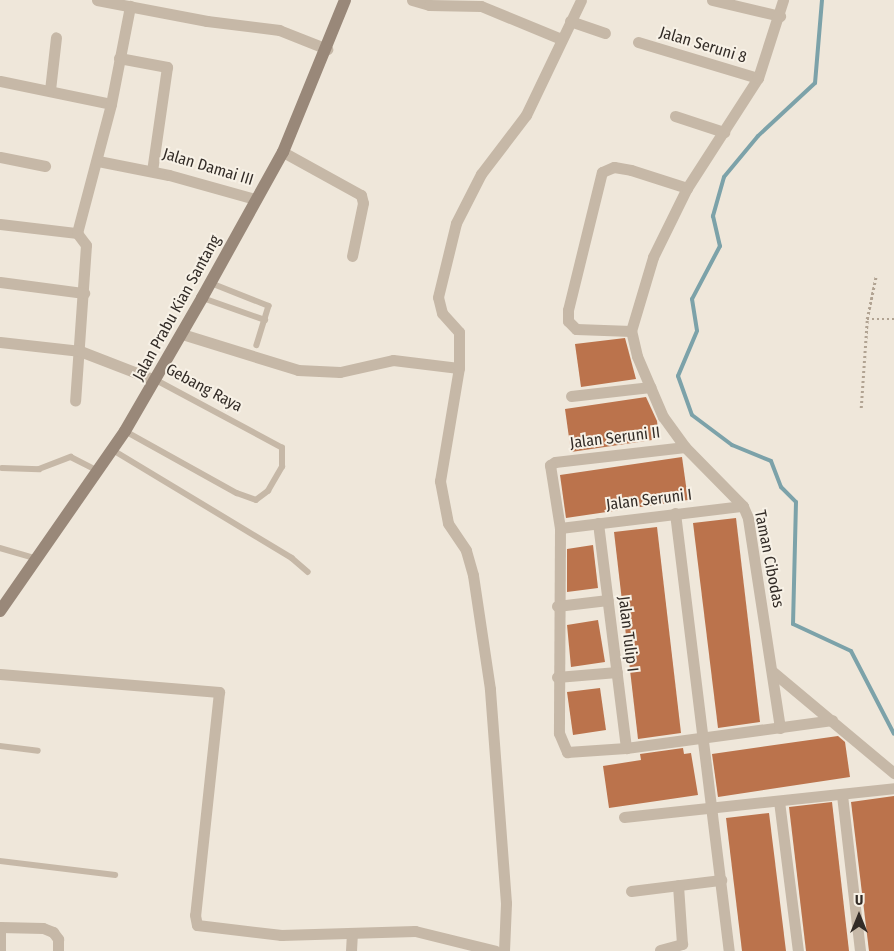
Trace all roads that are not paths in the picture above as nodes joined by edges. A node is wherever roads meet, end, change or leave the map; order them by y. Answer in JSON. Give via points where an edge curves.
{"nodes":[{"id":1,"x":97,"y":0,"type":"edge"},
{"id":2,"x":345,"y":0,"type":"edge"},
{"id":3,"x":412,"y":0,"type":"edge"},
{"id":4,"x":581,"y":0,"type":"edge"},
{"id":5,"x":712,"y":0,"type":"edge"},
{"id":6,"x":783,"y":0,"type":"edge"},
{"id":7,"x":482,"y":3,"type":"edge"},
{"id":8,"x":130,"y":6,"type":"junction"},
{"id":9,"x":780,"y":16,"type":"junction"},
{"id":10,"x":570,"y":21,"type":"junction"},
{"id":11,"x":605,"y":33,"type":"dead end"},
{"id":12,"x":56,"y":38,"type":"dead end"},
{"id":13,"x":561,"y":39,"type":"junction"},
{"id":14,"x":638,"y":42,"type":"dead end"},
{"id":15,"x":327,"y":49,"type":"junction"},
{"id":16,"x":119,"y":58,"type":"junction"},
{"id":17,"x":758,"y":78,"type":"junction"},
{"id":18,"x":0,"y":81,"type":"edge"},
{"id":19,"x":50,"y":90,"type":"junction"},
{"id":20,"x":111,"y":104,"type":"junction"},
{"id":21,"x":675,"y":116,"type":"dead end"},
{"id":22,"x":724,"y":132,"type":"junction"},
{"id":23,"x":282,"y":152,"type":"junction"},
{"id":24,"x":0,"y":157,"type":"edge"},
{"id":25,"x":98,"y":161,"type":"junction"},
{"id":26,"x":45,"y":166,"type":"dead end"},
{"id":27,"x":152,"y":171,"type":"junction"},
{"id":28,"x":687,"y":188,"type":"junction"},
{"id":29,"x":255,"y":199,"type":"junction"},
{"id":30,"x":0,"y":224,"type":"edge"},
{"id":31,"x":77,"y":232,"type":"junction"},
{"id":32,"x":352,"y":256,"type":"dead end"},
{"id":33,"x":0,"y":282,"type":"edge"},
{"id":34,"x":211,"y":282,"type":"junction"},
{"id":35,"x":84,"y":293,"type":"junction"},
{"id":36,"x":202,"y":298,"type":"junction"},
{"id":37,"x":264,"y":320,"type":"junction"},
{"id":38,"x":630,"y":331,"type":"junction"},
{"id":39,"x":182,"y":334,"type":"junction"},
{"id":40,"x":0,"y":342,"type":"edge"},
{"id":41,"x":257,"y":345,"type":"dead end"},
{"id":42,"x":80,"y":351,"type":"junction"},
{"id":43,"x":459,"y":368,"type":"junction"},
{"id":44,"x":155,"y":380,"type":"junction"},
{"id":45,"x":650,"y":388,"type":"junction"},
{"id":46,"x":571,"y":396,"type":"dead end"},
{"id":47,"x":75,"y":401,"type":"dead end"},
{"id":48,"x":125,"y":431,"type":"junction"},
{"id":49,"x":685,"y":447,"type":"junction"},
{"id":50,"x":112,"y":450,"type":"junction"},
{"id":51,"x":2,"y":468,"type":"dead end"},
{"id":52,"x":97,"y":470,"type":"junction"},
{"id":53,"x":743,"y":506,"type":"junction"},
{"id":54,"x":675,"y":513,"type":"junction"},
{"id":55,"x":598,"y":523,"type":"junction"},
{"id":56,"x":560,"y":528,"type":"junction"},
{"id":57,"x":0,"y":548,"type":"edge"},
{"id":58,"x":34,"y":558,"type":"junction"},
{"id":59,"x":308,"y":572,"type":"dead end"},
{"id":60,"x":608,"y":600,"type":"junction"},
{"id":61,"x":558,"y":606,"type":"junction"},
{"id":62,"x":0,"y":611,"type":"edge"},
{"id":63,"x":617,"y":672,"type":"junction"},
{"id":64,"x":772,"y":672,"type":"junction"},
{"id":65,"x":0,"y":674,"type":"edge"},
{"id":66,"x":557,"y":677,"type":"junction"},
{"id":67,"x":832,"y":720,"type":"junction"},
{"id":68,"x":780,"y":728,"type":"junction"},
{"id":69,"x":703,"y":738,"type":"junction"},
{"id":70,"x":0,"y":746,"type":"edge"},
{"id":71,"x":626,"y":748,"type":"junction"},
{"id":72,"x":38,"y":751,"type":"dead end"},
{"id":73,"x":894,"y":773,"type":"edge"},
{"id":74,"x":894,"y":788,"type":"edge"},
{"id":75,"x":842,"y":795,"type":"junction"},
{"id":76,"x":779,"y":801,"type":"junction"},
{"id":77,"x":712,"y":808,"type":"junction"},
{"id":78,"x":624,"y":817,"type":"dead end"},
{"id":79,"x":0,"y":861,"type":"edge"},
{"id":80,"x":115,"y":875,"type":"dead end"},
{"id":81,"x":721,"y":880,"type":"junction"},
{"id":82,"x":678,"y":885,"type":"junction"},
{"id":83,"x":631,"y":890,"type":"dead end"},
{"id":84,"x":0,"y":927,"type":"edge"},
{"id":85,"x":352,"y":934,"type":"junction"},
{"id":86,"x":660,"y":950,"type":"edge"},
{"id":87,"x":0,"y":951,"type":"edge"},
{"id":88,"x":58,"y":951,"type":"edge"},
{"id":89,"x":350,"y":951,"type":"edge"},
{"id":90,"x":496,"y":951,"type":"edge"},
{"id":91,"x":504,"y":951,"type":"edge"},
{"id":92,"x":729,"y":951,"type":"edge"},
{"id":93,"x":798,"y":951,"type":"edge"},
{"id":94,"x":860,"y":951,"type":"edge"}],
"edges":[{"from":1,"to":8,"type":"street"},
{"from":2,"to":15,"type":"main road","name":"Jalan Prabu Kian Santang"},
{"from":3,"to":7,"type":"street","via":[[429,5]]},
{"from":4,"to":10,"type":"street"},
{"from":5,"to":9,"type":"street"},
{"from":6,"to":9,"type":"street"},
{"from":7,"to":13,"type":"street"},
{"from":8,"to":15,"type":"street","via":[[207,21],[279,30]]},
{"from":8,"to":16,"type":"street"},
{"from":9,"to":17,"type":"street"},
{"from":10,"to":11,"type":"street"},
{"from":10,"to":13,"type":"street"},
{"from":12,"to":19,"type":"street"},
{"from":13,"to":43,"type":"street","via":[[526,115],[481,174],[456,223],[438,297],[442,313],[459,332]]},
{"from":14,"to":17,"type":"street","name":"Jalan Seruni 8"},
{"from":15,"to":23,"type":"main road","name":"Jalan Prabu Kian Santang"},
{"from":16,"to":20,"type":"street"},
{"from":16,"to":27,"type":"street","name":"Jalan Damai III","via":[[167,68]]},
{"from":17,"to":22,"type":"street"},
{"from":18,"to":19,"type":"street"},
{"from":19,"to":20,"type":"street"},
{"from":20,"to":25,"type":"street"},
{"from":21,"to":22,"type":"street"},
{"from":22,"to":28,"type":"street"},
{"from":23,"to":29,"type":"main road","name":"Jalan Prabu Kian Santang"},
{"from":23,"to":32,"type":"street","via":[[360,195],[363,203]]},
{"from":24,"to":26,"type":"street"},
{"from":25,"to":27,"type":"street"},
{"from":25,"to":31,"type":"street"},
{"from":27,"to":29,"type":"street","name":"Jalan Damai III"},
{"from":28,"to":38,"type":"street","via":[[653,257]]},
{"from":28,"to":38,"type":"street","via":[[631,170],[614,167],[602,172],[568,321],[576,329]]},
{"from":29,"to":34,"type":"main road","name":"Jalan Prabu Kian Santang"},
{"from":30,"to":31,"type":"street"},
{"from":31,"to":35,"type":"street","via":[[87,252]]},
{"from":33,"to":35,"type":"street"},
{"from":34,"to":36,"type":"main road","name":"Jalan Prabu Kian Santang"},
{"from":34,"to":37,"type":"lane","via":[[269,306]]},
{"from":35,"to":42,"type":"street"},
{"from":36,"to":37,"type":"lane"},
{"from":36,"to":39,"type":"main road","name":"Jalan Prabu Kian Santang"},
{"from":37,"to":41,"type":"lane"},
{"from":38,"to":45,"type":"street","name":"Taman Cibodas"},
{"from":39,"to":43,"type":"street","via":[[298,370],[340,372],[393,360]]},
{"from":39,"to":44,"type":"main road","name":"Jalan Prabu Kian Santang"},
{"from":40,"to":42,"type":"street","name":"Gebang Raya"},
{"from":42,"to":44,"type":"street","name":"Gebang Raya"},
{"from":42,"to":47,"type":"street"},
{"from":43,"to":91,"type":"street","via":[[440,482],[448,523],[466,550],[473,575],[490,689],[506,903]]},
{"from":44,"to":48,"type":"main road","name":"Jalan Prabu Kian Santang"},
{"from":44,"to":48,"type":"lane","name":"Gebang Raya","via":[[282,448],[282,467],[268,490],[256,500],[237,493]]},
{"from":45,"to":46,"type":"street"},
{"from":45,"to":49,"type":"street","name":"Taman Cibodas","via":[[663,417]]},
{"from":48,"to":50,"type":"main road","name":"Jalan Prabu Kian Santang"},
{"from":49,"to":53,"type":"street","name":"Taman Cibodas"},
{"from":49,"to":56,"type":"street","name":"Jalan Seruni II","via":[[550,465]]},
{"from":50,"to":52,"type":"main road","name":"Jalan Prabu Kian Santang"},
{"from":50,"to":59,"type":"lane","via":[[292,558]]},
{"from":51,"to":52,"type":"lane","via":[[39,469],[71,457]]},
{"from":52,"to":58,"type":"main road","name":"Jalan Prabu Kian Santang"},
{"from":53,"to":54,"type":"street","name":"Jalan Seruni I"},
{"from":53,"to":64,"type":"street","name":"Taman Cibodas","via":[[748,518]]},
{"from":54,"to":55,"type":"street","name":"Jalan Seruni I"},
{"from":54,"to":69,"type":"street"},
{"from":55,"to":56,"type":"street","name":"Jalan Seruni I"},
{"from":55,"to":60,"type":"street","name":"Jalan Tulip I"},
{"from":56,"to":61,"type":"street"},
{"from":57,"to":58,"type":"lane"},
{"from":58,"to":62,"type":"main road","name":"Jalan Prabu Kian Santang"},
{"from":60,"to":61,"type":"street"},
{"from":60,"to":63,"type":"street","name":"Jalan Tulip I"},
{"from":61,"to":66,"type":"street"},
{"from":63,"to":66,"type":"street"},
{"from":63,"to":71,"type":"street","name":"Jalan Tulip I"},
{"from":64,"to":67,"type":"street"},
{"from":64,"to":68,"type":"street","name":"Taman Cibodas"},
{"from":65,"to":85,"type":"street","via":[[219,692],[195,915],[197,925],[282,935]]},
{"from":66,"to":71,"type":"street","via":[[559,733],[567,752]]},
{"from":67,"to":68,"type":"street"},
{"from":67,"to":73,"type":"street"},
{"from":68,"to":69,"type":"street"},
{"from":69,"to":71,"type":"street"},
{"from":69,"to":77,"type":"street"},
{"from":70,"to":72,"type":"lane"},
{"from":74,"to":75,"type":"street"},
{"from":75,"to":76,"type":"street"},
{"from":75,"to":94,"type":"street"},
{"from":76,"to":77,"type":"street"},
{"from":76,"to":93,"type":"street"},
{"from":77,"to":78,"type":"street"},
{"from":77,"to":81,"type":"street"},
{"from":79,"to":80,"type":"lane"},
{"from":81,"to":82,"type":"street"},
{"from":81,"to":92,"type":"street"},
{"from":82,"to":83,"type":"street"},
{"from":82,"to":86,"type":"street","via":[[682,944]]},
{"from":84,"to":87,"type":"street"},
{"from":84,"to":88,"type":"street","via":[[43,928],[58,940]]},
{"from":85,"to":89,"type":"street"},
{"from":85,"to":90,"type":"street","via":[[415,931]]}]}
